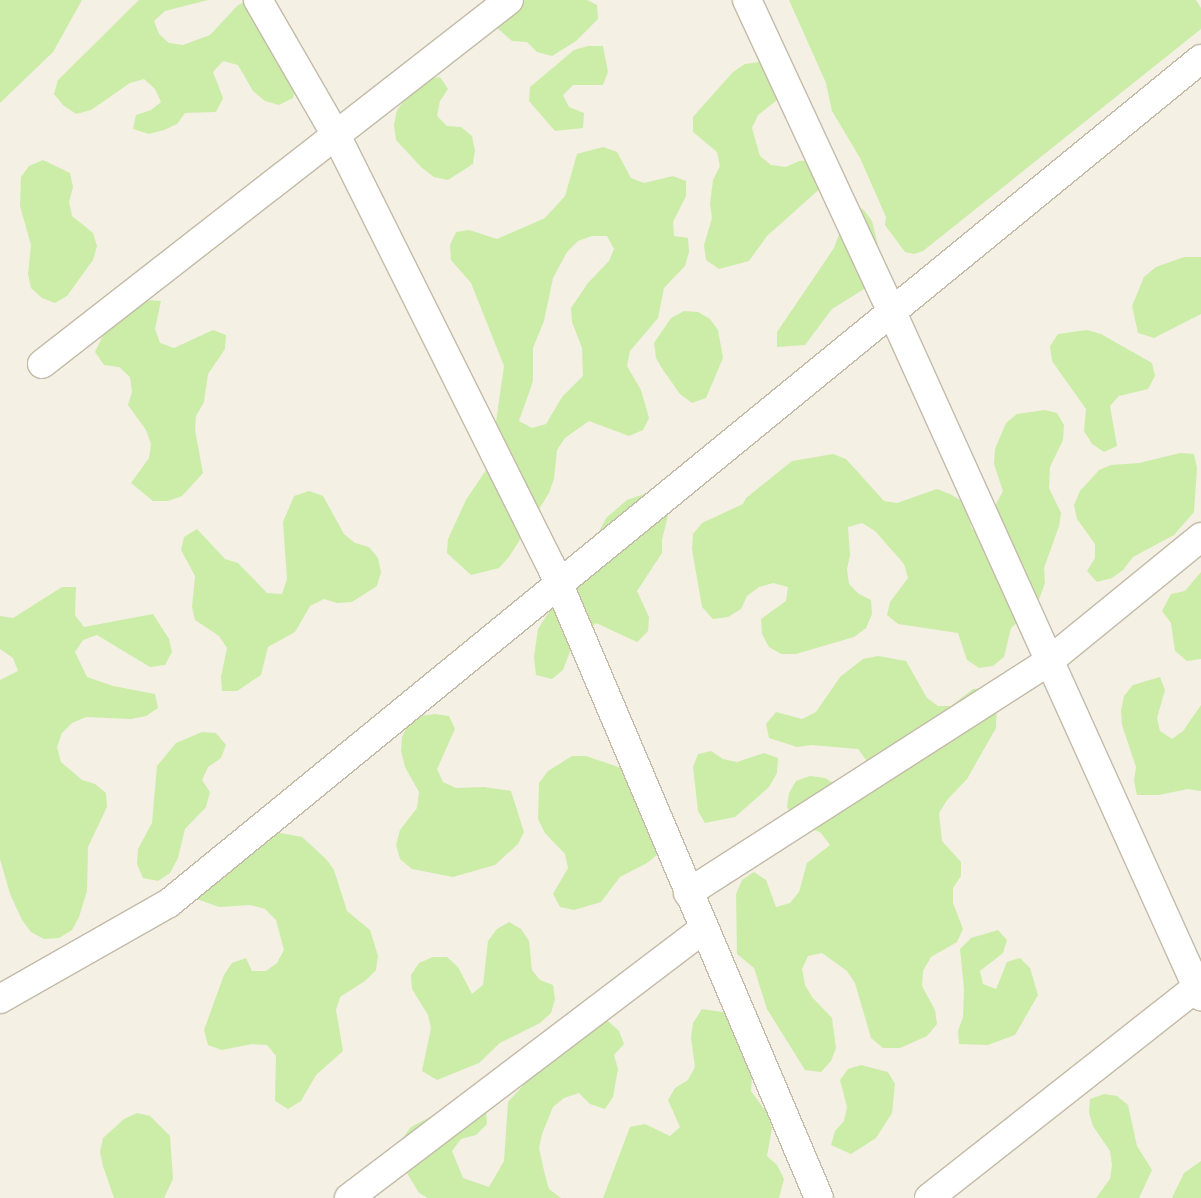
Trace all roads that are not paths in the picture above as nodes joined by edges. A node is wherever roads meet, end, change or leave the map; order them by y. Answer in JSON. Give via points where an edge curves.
{"nodes":[{"id":1,"x":258,"y":0,"type":"edge"},
{"id":2,"x":509,"y":0,"type":"edge"},
{"id":3,"x":747,"y":0,"type":"edge"},
{"id":4,"x":1201,"y":59,"type":"edge"},
{"id":5,"x":336,"y":135,"type":"junction"},
{"id":6,"x":892,"y":312,"type":"junction"},
{"id":7,"x":42,"y":364,"type":"dead end"},
{"id":8,"x":1201,"y":537,"type":"edge"},
{"id":9,"x":558,"y":584,"type":"junction"},
{"id":10,"x":1049,"y":662,"type":"junction"},
{"id":11,"x":688,"y":893,"type":"junction"},
{"id":12,"x":703,"y":929,"type":"junction"},
{"id":13,"x":1200,"y":989,"type":"edge"},
{"id":14,"x":0,"y":998,"type":"edge"},
{"id":15,"x":349,"y":1198,"type":"edge"},
{"id":16,"x":819,"y":1198,"type":"edge"},
{"id":17,"x":928,"y":1198,"type":"edge"}],
"edges":[{"from":1,"to":5,"type":"street"},
{"from":2,"to":5,"type":"street"},
{"from":3,"to":6,"type":"street"},
{"from":4,"to":6,"type":"street"},
{"from":5,"to":7,"type":"street"},
{"from":5,"to":9,"type":"street"},
{"from":6,"to":9,"type":"street"},
{"from":6,"to":10,"type":"street"},
{"from":8,"to":10,"type":"street"},
{"from":9,"to":11,"type":"street"},
{"from":9,"to":14,"type":"street","via":[[169,902]]},
{"from":10,"to":11,"type":"street"},
{"from":10,"to":13,"type":"street"},
{"from":11,"to":12,"type":"street"},
{"from":12,"to":15,"type":"street"},
{"from":12,"to":16,"type":"street"},
{"from":13,"to":17,"type":"street"}]}
